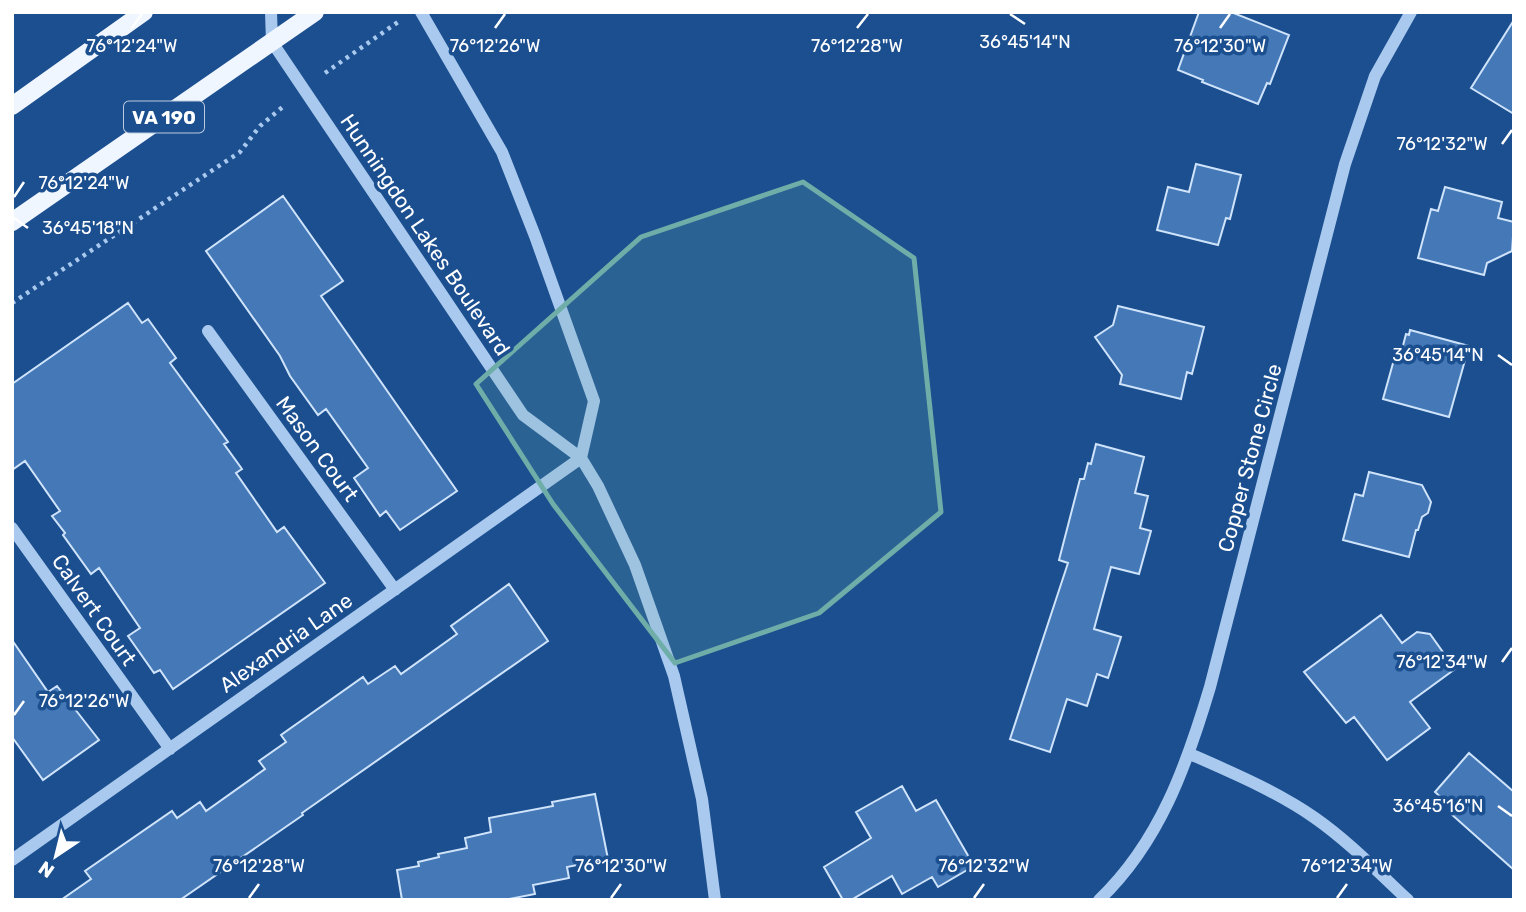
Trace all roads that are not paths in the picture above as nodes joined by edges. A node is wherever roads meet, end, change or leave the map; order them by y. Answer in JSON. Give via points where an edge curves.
{"nodes":[{"id":1,"x":144,"y":12,"type":"edge"},
{"id":2,"x":271,"y":12,"type":"edge"},
{"id":3,"x":315,"y":12,"type":"edge"},
{"id":4,"x":421,"y":12,"type":"edge"},
{"id":5,"x":1410,"y":12,"type":"edge"},
{"id":6,"x":272,"y":42,"type":"junction"},
{"id":7,"x":14,"y":100,"type":"edge"},
{"id":8,"x":12,"y":222,"type":"edge"},
{"id":9,"x":208,"y":331,"type":"dead end"},
{"id":10,"x":581,"y":458,"type":"junction"},
{"id":11,"x":12,"y":528,"type":"edge"},
{"id":12,"x":395,"y":590,"type":"junction"},
{"id":13,"x":170,"y":749,"type":"junction"},
{"id":14,"x":1190,"y":754,"type":"junction"},
{"id":15,"x":12,"y":860,"type":"edge"},
{"id":16,"x":715,"y":900,"type":"edge"},
{"id":17,"x":1099,"y":900,"type":"edge"},
{"id":18,"x":1408,"y":900,"type":"edge"}],
"edges":[{"from":1,"to":7,"type":"main road"},
{"from":2,"to":6,"type":"street"},
{"from":3,"to":6,"type":"main road","number":"VA 190"},
{"from":4,"to":10,"type":"street","via":[[502,152],[540,248],[594,401]]},
{"from":5,"to":14,"type":"street","name":"Copper Stone Circle","via":[[1375,76],[1345,164]]},
{"from":6,"to":8,"type":"main road","number":"VA 190"},
{"from":6,"to":10,"type":"street","name":"Hunningdon Lakes Boulevard","via":[[523,415]]},
{"from":9,"to":12,"type":"street","name":"Mason Court"},
{"from":10,"to":12,"type":"street","name":"Alexandria Lane"},
{"from":10,"to":16,"type":"street","name":"Hunningdon Lakes Boulevard","via":[[635,565],[674,676],[702,799]]},
{"from":11,"to":13,"type":"street","name":"Calvert Court"},
{"from":12,"to":13,"type":"street","name":"Alexandria Lane"},
{"from":13,"to":15,"type":"street","name":"Alexandria Lane"},
{"from":14,"to":17,"type":"street","name":"Copper Stone Circle","via":[[1143,847]]},
{"from":14,"to":18,"type":"street","via":[[1265,787],[1315,818]]}]}
